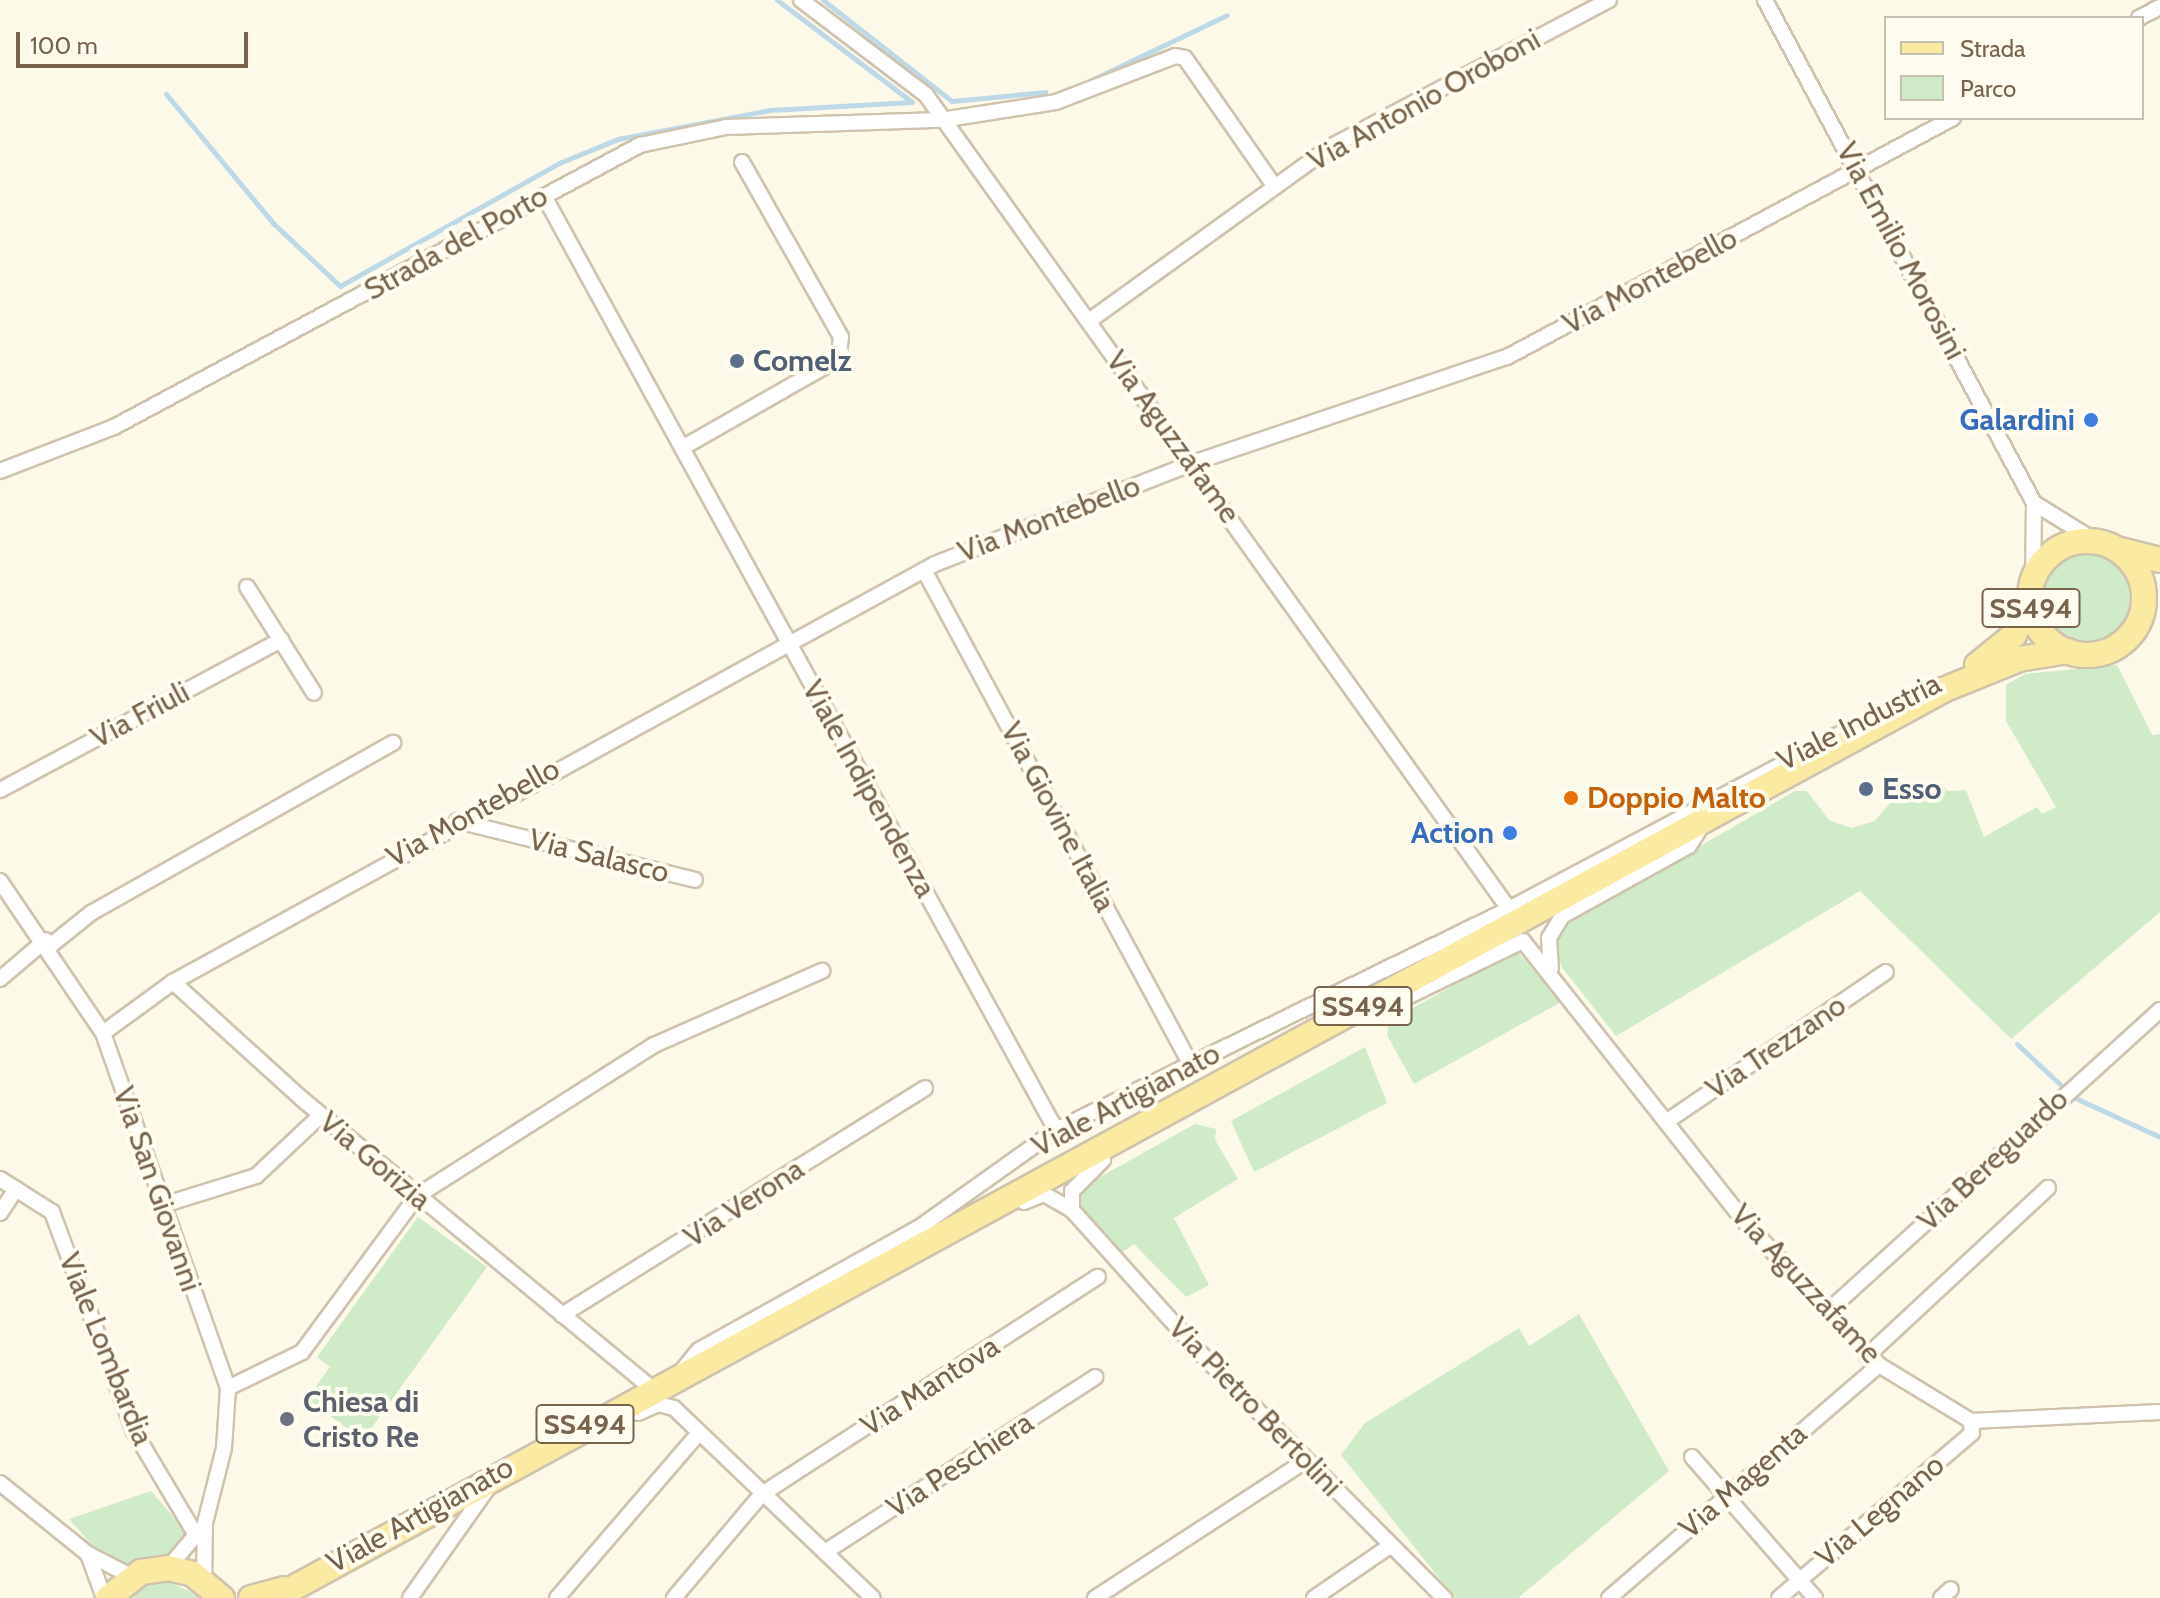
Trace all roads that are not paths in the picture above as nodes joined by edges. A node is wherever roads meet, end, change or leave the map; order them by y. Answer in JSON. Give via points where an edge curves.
{"nodes":[{"id":1,"x":801,"y":0,"type":"edge"},
{"id":2,"x":1609,"y":0,"type":"edge"},
{"id":3,"x":1765,"y":0,"type":"edge"},
{"id":4,"x":941,"y":120,"type":"junction"},
{"id":5,"x":1949,"y":120,"type":"edge"},
{"id":6,"x":742,"y":162,"type":"dead end"},
{"id":7,"x":1859,"y":169,"type":"junction"},
{"id":8,"x":1275,"y":187,"type":"junction"},
{"id":9,"x":544,"y":196,"type":"junction"},
{"id":10,"x":1089,"y":321,"type":"junction"},
{"id":11,"x":682,"y":448,"type":"junction"},
{"id":12,"x":1193,"y":463,"type":"junction"},
{"id":13,"x":0,"y":471,"type":"edge"},
{"id":14,"x":2034,"y":503,"type":"junction"},
{"id":15,"x":2104,"y":544,"type":"junction"},
{"id":16,"x":2160,"y":560,"type":"edge"},
{"id":17,"x":924,"y":570,"type":"junction"},
{"id":18,"x":247,"y":587,"type":"dead end"},
{"id":19,"x":2160,"y":589,"type":"edge"},
{"id":20,"x":2032,"y":590,"type":"junction"},
{"id":21,"x":2143,"y":608,"type":"junction"},
{"id":22,"x":281,"y":640,"type":"junction"},
{"id":23,"x":788,"y":642,"type":"junction"},
{"id":24,"x":1997,"y":650,"type":"junction"},
{"id":25,"x":2068,"y":651,"type":"junction"},
{"id":26,"x":1943,"y":690,"type":"junction"},
{"id":27,"x":314,"y":693,"type":"dead end"},
{"id":28,"x":393,"y":743,"type":"dead end"},
{"id":29,"x":0,"y":790,"type":"edge"},
{"id":30,"x":457,"y":821,"type":"junction"},
{"id":31,"x":1703,"y":824,"type":"junction"},
{"id":32,"x":695,"y":880,"type":"dead end"},
{"id":33,"x":0,"y":881,"type":"edge"},
{"id":34,"x":1512,"y":917,"type":"junction"},
{"id":35,"x":48,"y":943,"type":"junction"},
{"id":36,"x":1551,"y":968,"type":"junction"},
{"id":37,"x":822,"y":971,"type":"dead end"},
{"id":38,"x":1886,"y":972,"type":"dead end"},
{"id":39,"x":0,"y":979,"type":"edge"},
{"id":40,"x":173,"y":982,"type":"junction"},
{"id":41,"x":1376,"y":999,"type":"junction"},
{"id":42,"x":2160,"y":1010,"type":"edge"},
{"id":43,"x":103,"y":1033,"type":"junction"},
{"id":44,"x":1191,"y":1065,"type":"junction"},
{"id":45,"x":1210,"y":1087,"type":"junction"},
{"id":46,"x":925,"y":1088,"type":"dead end"},
{"id":47,"x":321,"y":1115,"type":"junction"},
{"id":48,"x":1666,"y":1122,"type":"junction"},
{"id":49,"x":1056,"y":1130,"type":"junction"},
{"id":50,"x":0,"y":1179,"type":"edge"},
{"id":51,"x":2048,"y":1188,"type":"dead end"},
{"id":52,"x":16,"y":1189,"type":"junction"},
{"id":53,"x":417,"y":1196,"type":"junction"},
{"id":54,"x":163,"y":1205,"type":"junction"},
{"id":55,"x":1072,"y":1210,"type":"junction"},
{"id":56,"x":0,"y":1213,"type":"edge"},
{"id":57,"x":886,"y":1260,"type":"junction"},
{"id":58,"x":1098,"y":1277,"type":"dead end"},
{"id":59,"x":806,"y":1303,"type":"junction"},
{"id":60,"x":1827,"y":1312,"type":"junction"},
{"id":61,"x":562,"y":1315,"type":"junction"},
{"id":62,"x":1873,"y":1360,"type":"junction"},
{"id":63,"x":681,"y":1372,"type":"junction"},
{"id":64,"x":1095,"y":1377,"type":"dead end"},
{"id":65,"x":228,"y":1388,"type":"junction"},
{"id":66,"x":651,"y":1388,"type":"junction"},
{"id":67,"x":674,"y":1408,"type":"junction"},
{"id":68,"x":2160,"y":1412,"type":"edge"},
{"id":69,"x":1971,"y":1421,"type":"junction"},
{"id":70,"x":698,"y":1434,"type":"junction"},
{"id":71,"x":552,"y":1442,"type":"junction"},
{"id":72,"x":1692,"y":1457,"type":"dead end"},
{"id":73,"x":1305,"y":1461,"type":"junction"},
{"id":74,"x":498,"y":1472,"type":"junction"},
{"id":75,"x":0,"y":1483,"type":"edge"},
{"id":76,"x":762,"y":1494,"type":"junction"},
{"id":77,"x":1724,"y":1497,"type":"junction"},
{"id":78,"x":205,"y":1523,"type":"junction"},
{"id":79,"x":197,"y":1537,"type":"junction"},
{"id":80,"x":1390,"y":1546,"type":"junction"},
{"id":81,"x":825,"y":1552,"type":"junction"},
{"id":82,"x":88,"y":1554,"type":"junction"},
{"id":83,"x":168,"y":1568,"type":"junction"},
{"id":84,"x":133,"y":1577,"type":"junction"},
{"id":85,"x":204,"y":1580,"type":"junction"},
{"id":86,"x":1799,"y":1580,"type":"junction"},
{"id":87,"x":280,"y":1594,"type":"edge"},
{"id":88,"x":863,"y":1594,"type":"edge"},
{"id":89,"x":106,"y":1598,"type":"edge"},
{"id":90,"x":222,"y":1598,"type":"edge"},
{"id":91,"x":251,"y":1598,"type":"edge"},
{"id":92,"x":410,"y":1598,"type":"edge"},
{"id":93,"x":557,"y":1598,"type":"edge"},
{"id":94,"x":674,"y":1598,"type":"edge"},
{"id":95,"x":1095,"y":1598,"type":"edge"},
{"id":96,"x":1314,"y":1598,"type":"edge"},
{"id":97,"x":1444,"y":1598,"type":"edge"},
{"id":98,"x":1609,"y":1598,"type":"edge"},
{"id":99,"x":1779,"y":1598,"type":"edge"},
{"id":100,"x":1815,"y":1598,"type":"edge"}],
"edges":[{"from":1,"to":4,"type":"street","name":"Via Aguzzafame","via":[[926,95]]},
{"from":2,"to":8,"type":"street","name":"Via Antonio Oroboni","via":[[1332,146]]},
{"from":3,"to":7,"type":"street","name":"Via Emilio Morosini"},
{"from":4,"to":8,"type":"street","name":"Strada del Porto","via":[[1081,98],[1175,56],[1185,58]]},
{"from":4,"to":9,"type":"street","name":"Strada del Porto","via":[[726,127],[640,145]]},
{"from":4,"to":10,"type":"street","name":"Via Aguzzafame"},
{"from":5,"to":7,"type":"street","name":"Via Montebello"},
{"from":6,"to":11,"type":"street","via":[[841,337],[838,359]]},
{"from":7,"to":12,"type":"street","name":"Via Montebello","via":[[1507,357]]},
{"from":7,"to":14,"type":"street","name":"Via Emilio Morosini"},
{"from":8,"to":10,"type":"street","name":"Via Antonio Oroboni"},
{"from":9,"to":11,"type":"street","name":"Viale Indipendenza"},
{"from":9,"to":13,"type":"street","name":"Strada del Porto","via":[[114,427]]},
{"from":10,"to":12,"type":"street","name":"Via Aguzzafame"},
{"from":11,"to":23,"type":"street","name":"Viale Indipendenza"},
{"from":12,"to":17,"type":"street","name":"Via Montebello"},
{"from":12,"to":34,"type":"street","name":"Via Aguzzafame"},
{"from":14,"to":15,"type":"street"},
{"from":14,"to":20,"type":"street","name":"Via Emilio Morosini"},
{"from":15,"to":16,"type":"main road","name":"Viale Industria","number":"SS494"},
{"from":15,"to":20,"type":"main road","name":"Viale Industria","number":"SS494","via":[[2058,549]]},
{"from":15,"to":21,"type":"main road","via":[[2140,577]]},
{"from":17,"to":23,"type":"street","name":"Via Montebello"},
{"from":17,"to":44,"type":"street","name":"Via Giovine Italia"},
{"from":18,"to":22,"type":"street"},
{"from":19,"to":21,"type":"main road","name":"Viale Industria","number":"SS494"},
{"from":20,"to":24,"type":"main road","name":"Viale Industria","number":"SS494","via":[[2014,635]]},
{"from":20,"to":25,"type":"main road","number":"SS494","via":[[2041,632]]},
{"from":21,"to":25,"type":"main road","name":"Viale Industria","number":"SS494","via":[[2120,644],[2090,655]]},
{"from":22,"to":27,"type":"street"},
{"from":22,"to":29,"type":"street","name":"Via Friuli"},
{"from":23,"to":30,"type":"street","name":"Via Montebello"},
{"from":23,"to":49,"type":"street","name":"Viale Indipendenza"},
{"from":24,"to":26,"type":"main road","name":"Viale Industria","number":"SS494"},
{"from":24,"to":34,"type":"street","name":"Viale Industria"},
{"from":25,"to":26,"type":"main road","name":"Viale Industria","number":"SS494","via":[[2019,659]]},
{"from":26,"to":31,"type":"main road","name":"Viale Industria","number":"SS494"},
{"from":28,"to":35,"type":"street","via":[[91,913]]},
{"from":30,"to":32,"type":"street","name":"Via Salasco"},
{"from":30,"to":40,"type":"street","name":"Via Montebello"},
{"from":31,"to":34,"type":"main road","name":"Viale Industria","number":"SS494"},
{"from":31,"to":36,"type":"street","via":[[1689,846],[1562,916],[1549,938]]},
{"from":33,"to":35,"type":"street","name":"Via San Giovanni"},
{"from":34,"to":41,"type":"main road","name":"Viale Artigianato","number":"SS494"},
{"from":34,"to":44,"type":"street","name":"Viale Artigianato"},
{"from":35,"to":39,"type":"street"},
{"from":35,"to":43,"type":"street","name":"Via San Giovanni"},
{"from":36,"to":41,"type":"street","name":"Via Aguzzafame","via":[[1518,940],[1405,998]]},
{"from":36,"to":48,"type":"street","name":"Via Aguzzafame"},
{"from":37,"to":53,"type":"street","via":[[654,1045]]},
{"from":38,"to":48,"type":"street","name":"Via Trezzano"},
{"from":40,"to":43,"type":"street"},
{"from":40,"to":47,"type":"street","name":"Via Gorizia"},
{"from":41,"to":45,"type":"main road","name":"Viale Artigianato","number":"SS494"},
{"from":42,"to":60,"type":"street","name":"Via Bereguardo"},
{"from":43,"to":54,"type":"street","name":"Via San Giovanni"},
{"from":44,"to":49,"type":"street","name":"Viale Artigianato"},
{"from":45,"to":55,"type":"street","via":[[1195,1111],[1089,1168],[1072,1191]]},
{"from":45,"to":57,"type":"main road","name":"Viale Artigianato","number":"SS494"},
{"from":46,"to":61,"type":"street","name":"Via Verona"},
{"from":47,"to":53,"type":"street","name":"Via Gorizia"},
{"from":47,"to":54,"type":"street","via":[[256,1176]]},
{"from":48,"to":60,"type":"street","name":"Via Aguzzafame"},
{"from":49,"to":63,"type":"street","name":"Viale Artigianato","via":[[920,1227],[699,1350]]},
{"from":50,"to":52,"type":"street","name":"Viale Lombardia"},
{"from":51,"to":62,"type":"street","name":"Via Magenta"},
{"from":52,"to":56,"type":"street"},
{"from":52,"to":79,"type":"street","name":"Viale Lombardia","via":[[52,1212],[134,1431]]},
{"from":53,"to":61,"type":"street","name":"Via Gorizia"},
{"from":53,"to":65,"type":"street","via":[[302,1352]]},
{"from":54,"to":65,"type":"street","name":"Via San Giovanni"},
{"from":55,"to":57,"type":"street","via":[[1044,1194],[906,1263]]},
{"from":55,"to":73,"type":"street","name":"Via Pietro Bertolini"},
{"from":57,"to":59,"type":"main road","name":"Viale Artigianato","number":"SS494"},
{"from":58,"to":76,"type":"street","name":"Via Mantova"},
{"from":59,"to":63,"type":"main road","name":"Viale Artigianato","number":"SS494"},
{"from":59,"to":67,"type":"street","via":[[796,1324],[684,1385]]},
{"from":60,"to":62,"type":"street","name":"Via Aguzzafame"},
{"from":61,"to":66,"type":"street","name":"Via Gorizia"},
{"from":62,"to":69,"type":"street","name":"Via Aguzzafame"},
{"from":62,"to":77,"type":"street","name":"Via Magenta"},
{"from":63,"to":66,"type":"main road","name":"Viale Artigianato","number":"SS494"},
{"from":64,"to":81,"type":"street","name":"Via Peschiera"},
{"from":65,"to":78,"type":"street","name":"Via San Giovanni","via":[[224,1448]]},
{"from":66,"to":71,"type":"main road","name":"Viale Artigianato","number":"SS494"},
{"from":67,"to":70,"type":"street"},
{"from":67,"to":71,"type":"street","via":[[658,1404],[593,1436]]},
{"from":68,"to":69,"type":"street"},
{"from":69,"to":86,"type":"street","name":"Via Legnano","via":[[1972,1433]]},
{"from":70,"to":76,"type":"street"},
{"from":70,"to":93,"type":"street"},
{"from":71,"to":74,"type":"main road","name":"Viale Artigianato","number":"SS494"},
{"from":72,"to":77,"type":"street"},
{"from":73,"to":80,"type":"street","name":"Via Pietro Bertolini"},
{"from":73,"to":95,"type":"street"},
{"from":74,"to":87,"type":"main road","name":"Viale Artigianato","number":"SS494"},
{"from":74,"to":92,"type":"street"},
{"from":75,"to":82,"type":"street"},
{"from":76,"to":81,"type":"street"},
{"from":76,"to":94,"type":"street","name":"Via Mantova"},
{"from":77,"to":86,"type":"street"},
{"from":77,"to":98,"type":"street","name":"Via Magenta"},
{"from":78,"to":79,"type":"street","name":"Via San Giovanni"},
{"from":78,"to":85,"type":"street","name":"Via San Giovanni"},
{"from":79,"to":83,"type":"street","name":"Via San Giovanni"},
{"from":80,"to":96,"type":"street"},
{"from":80,"to":97,"type":"street","name":"Via Pietro Bertolini"},
{"from":81,"to":88,"type":"street"},
{"from":82,"to":84,"type":"street"},
{"from":82,"to":89,"type":"street"},
{"from":83,"to":84,"type":"main road"},
{"from":83,"to":85,"type":"main road"},
{"from":84,"to":89,"type":"main road"},
{"from":85,"to":90,"type":"main road"},
{"from":86,"to":99,"type":"street","name":"Via Legnano"},
{"from":86,"to":100,"type":"street"},
{"from":87,"to":91,"type":"main road","name":"Viale Artigianato","number":"SS494"}]}
